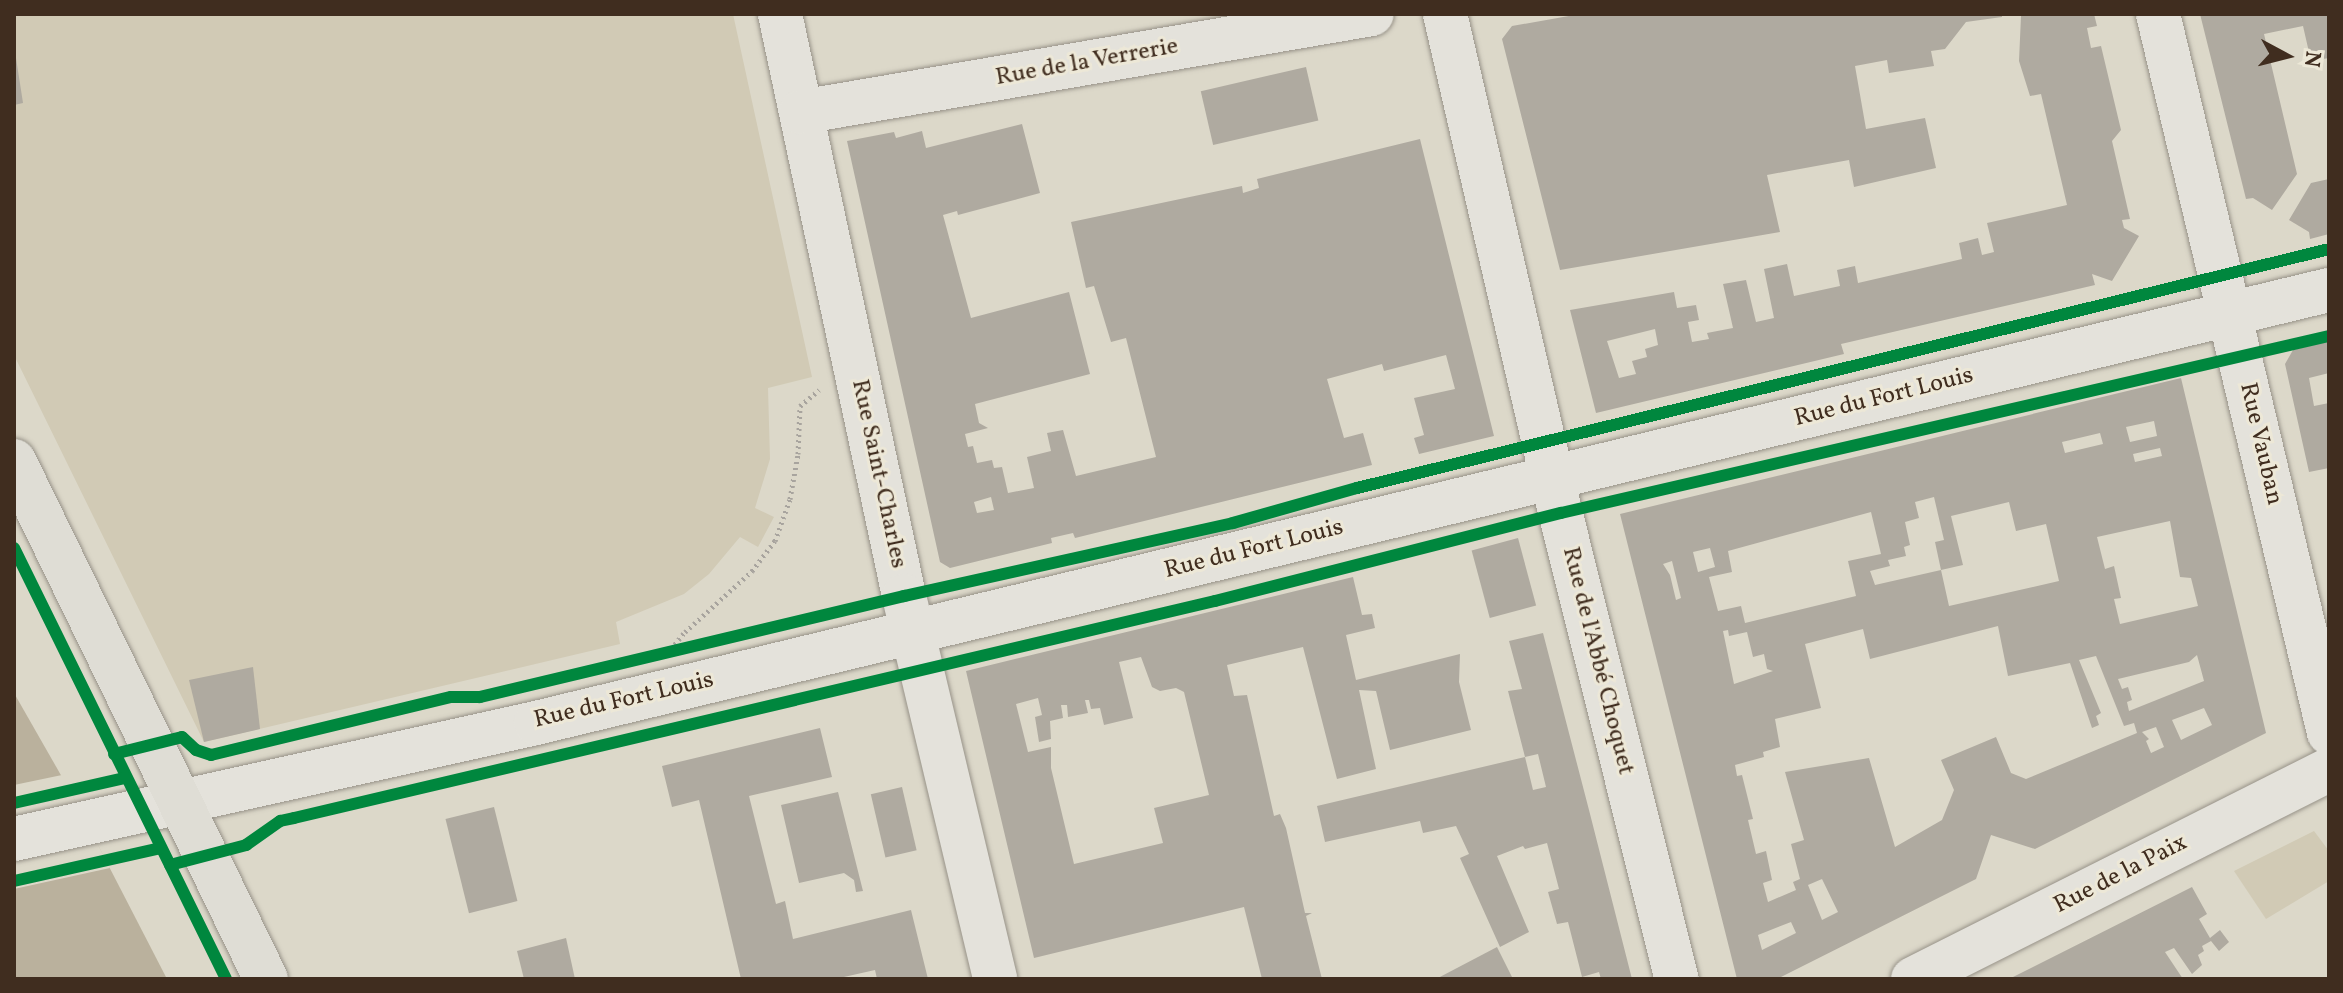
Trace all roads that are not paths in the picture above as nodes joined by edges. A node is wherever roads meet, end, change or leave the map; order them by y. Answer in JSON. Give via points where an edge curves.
{"nodes":[{"id":1,"x":780,"y":14,"type":"edge"},
{"id":2,"x":1372,"y":14,"type":"edge"},
{"id":3,"x":1445,"y":14,"type":"edge"},
{"id":4,"x":2158,"y":14,"type":"edge"},
{"id":5,"x":801,"y":112,"type":"junction"},
{"id":6,"x":2329,"y":290,"type":"edge"},
{"id":7,"x":2231,"y":315,"type":"junction"},
{"id":8,"x":14,"y":461,"type":"edge"},
{"id":9,"x":1552,"y":477,"type":"junction"},
{"id":10,"x":912,"y":633,"type":"junction"},
{"id":11,"x":2329,"y":733,"type":"edge"},
{"id":12,"x":2329,"y":770,"type":"edge"},
{"id":13,"x":178,"y":801,"type":"junction"},
{"id":14,"x":14,"y":839,"type":"edge"},
{"id":15,"x":266,"y":979,"type":"edge"},
{"id":16,"x":995,"y":979,"type":"edge"},
{"id":17,"x":1677,"y":979,"type":"edge"},
{"id":18,"x":1913,"y":979,"type":"edge"}],
"edges":[{"from":1,"to":5,"type":"street","name":"Rue Saint-Charles"},
{"from":2,"to":5,"type":"street","name":"Rue de la Verrerie"},
{"from":3,"to":9,"type":"street","name":"Rue de l'Abbé Choquet"},
{"from":4,"to":7,"type":"street","name":"Rue Vauban"},
{"from":5,"to":10,"type":"street","name":"Rue Saint-Charles"},
{"from":6,"to":7,"type":"street","name":"Rue du Fort Louis"},
{"from":7,"to":9,"type":"street","name":"Rue du Fort Louis"},
{"from":7,"to":11,"type":"street","name":"Rue Vauban"},
{"from":8,"to":13,"type":"main road"},
{"from":9,"to":10,"type":"street","name":"Rue du Fort Louis"},
{"from":9,"to":17,"type":"street","name":"Rue de l'Abbé Choquet"},
{"from":10,"to":13,"type":"street","name":"Rue du Fort Louis"},
{"from":10,"to":16,"type":"street","name":"Rue Saint-Charles"},
{"from":12,"to":18,"type":"street","name":"Rue de la Paix"},
{"from":13,"to":14,"type":"street","name":"Rue du Fort Louis"},
{"from":13,"to":15,"type":"main road"}]}
